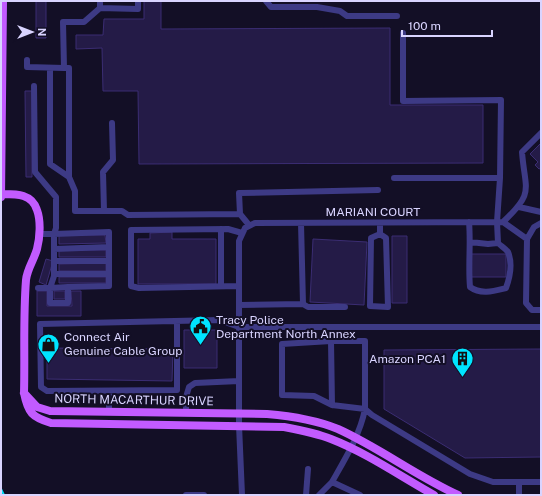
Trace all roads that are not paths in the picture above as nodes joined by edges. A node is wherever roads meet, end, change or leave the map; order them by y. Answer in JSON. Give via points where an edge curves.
{"nodes":[{"id":1,"x":3,"y":1,"type":"edge"},
{"id":2,"x":100,"y":1,"type":"edge"},
{"id":3,"x":138,"y":1,"type":"edge"},
{"id":4,"x":266,"y":1,"type":"edge"},
{"id":5,"x":100,"y":8,"type":"junction"},
{"id":6,"x":397,"y":16,"type":"dead end"},
{"id":7,"x":403,"y":33,"type":"dead end"},
{"id":8,"x":27,"y":60,"type":"dead end"},
{"id":9,"x":50,"y":68,"type":"junction"},
{"id":10,"x":64,"y":68,"type":"junction"},
{"id":11,"x":34,"y":86,"type":"dead end"},
{"id":12,"x":112,"y":123,"type":"dead end"},
{"id":13,"x":541,"y":132,"type":"edge"},
{"id":14,"x":69,"y":177,"type":"junction"},
{"id":15,"x":394,"y":178,"type":"dead end"},
{"id":16,"x":500,"y":178,"type":"junction"},
{"id":17,"x":378,"y":190,"type":"dead end"},
{"id":18,"x":1,"y":194,"type":"edge"},
{"id":19,"x":1,"y":198,"type":"edge"},
{"id":20,"x":519,"y":207,"type":"junction"},
{"id":21,"x":104,"y":211,"type":"junction"},
{"id":22,"x":541,"y":212,"type":"edge"},
{"id":23,"x":240,"y":214,"type":"junction"},
{"id":24,"x":470,"y":222,"type":"junction"},
{"id":25,"x":500,"y":222,"type":"junction"},
{"id":26,"x":301,"y":223,"type":"junction"},
{"id":27,"x":380,"y":223,"type":"junction"},
{"id":28,"x":541,"y":223,"type":"edge"},
{"id":29,"x":221,"y":229,"type":"junction"},
{"id":30,"x":245,"y":229,"type":"junction"},
{"id":31,"x":39,"y":234,"type":"junction"},
{"id":32,"x":54,"y":234,"type":"junction"},
{"id":33,"x":380,"y":234,"type":"junction"},
{"id":34,"x":527,"y":239,"type":"junction"},
{"id":35,"x":470,"y":242,"type":"junction"},
{"id":36,"x":498,"y":243,"type":"junction"},
{"id":37,"x":109,"y":247,"type":"junction"},
{"id":38,"x":54,"y":249,"type":"junction"},
{"id":39,"x":54,"y":261,"type":"junction"},
{"id":40,"x":109,"y":261,"type":"junction"},
{"id":41,"x":54,"y":274,"type":"junction"},
{"id":42,"x":109,"y":274,"type":"junction"},
{"id":43,"x":221,"y":286,"type":"junction"},
{"id":44,"x":239,"y":286,"type":"junction"},
{"id":45,"x":68,"y":287,"type":"junction"},
{"id":46,"x":38,"y":288,"type":"dead end"},
{"id":47,"x":50,"y":288,"type":"junction"},
{"id":48,"x":303,"y":304,"type":"junction"},
{"id":49,"x":239,"y":305,"type":"junction"},
{"id":50,"x":345,"y":307,"type":"dead end"},
{"id":51,"x":541,"y":310,"type":"edge"},
{"id":52,"x":176,"y":321,"type":"junction"},
{"id":53,"x":239,"y":327,"type":"junction"},
{"id":54,"x":541,"y":327,"type":"edge"},
{"id":55,"x":331,"y":341,"type":"junction"},
{"id":56,"x":239,"y":381,"type":"junction"},
{"id":57,"x":109,"y":391,"type":"junction"},
{"id":58,"x":24,"y":393,"type":"junction"},
{"id":59,"x":332,"y":405,"type":"junction"},
{"id":60,"x":365,"y":408,"type":"junction"},
{"id":61,"x":109,"y":412,"type":"junction"},
{"id":62,"x":186,"y":413,"type":"junction"},
{"id":63,"x":239,"y":413,"type":"junction"},
{"id":64,"x":239,"y":425,"type":"junction"},
{"id":65,"x":356,"y":438,"type":"junction"},
{"id":66,"x":351,"y":448,"type":"junction"},
{"id":67,"x":308,"y":469,"type":"dead end"},
{"id":68,"x":332,"y":482,"type":"junction"},
{"id":69,"x":519,"y":482,"type":"junction"},
{"id":70,"x":541,"y":482,"type":"edge"},
{"id":71,"x":186,"y":495,"type":"edge"},
{"id":72,"x":204,"y":495,"type":"edge"},
{"id":73,"x":242,"y":495,"type":"edge"},
{"id":74,"x":306,"y":495,"type":"edge"},
{"id":75,"x":319,"y":495,"type":"edge"},
{"id":76,"x":360,"y":495,"type":"edge"},
{"id":77,"x":434,"y":495,"type":"edge"},
{"id":78,"x":458,"y":495,"type":"edge"},
{"id":79,"x":519,"y":495,"type":"edge"}],
"edges":[{"from":1,"to":18,"type":"main road"},
{"from":2,"to":5,"type":"street"},
{"from":3,"to":5,"type":"street","via":[[138,9]]},
{"from":4,"to":6,"type":"street","via":[[271,7],[317,7],[340,11],[347,16]]},
{"from":5,"to":10,"type":"street","via":[[84,22],[63,22]]},
{"from":7,"to":16,"type":"street","via":[[403,101],[501,100]]},
{"from":8,"to":9,"type":"street","via":[[27,67]]},
{"from":9,"to":10,"type":"street"},
{"from":9,"to":14,"type":"street","via":[[50,164]]},
{"from":10,"to":14,"type":"street","via":[[69,68]]},
{"from":11,"to":32,"type":"street","via":[[35,172],[56,197]]},
{"from":12,"to":21,"type":"street","via":[[113,160],[103,172]]},
{"from":13,"to":20,"type":"street","via":[[522,152],[527,180],[526,193]]},
{"from":14,"to":21,"type":"street","via":[[75,191],[75,211]]},
{"from":15,"to":16,"type":"street"},
{"from":16,"to":25,"type":"street"},
{"from":17,"to":23,"type":"street","via":[[239,194]]},
{"from":18,"to":19,"type":"main road"},
{"from":18,"to":31,"type":"main road","via":[[19,194],[33,203],[38,217]]},
{"from":20,"to":22,"type":"street"},
{"from":20,"to":25,"type":"street"},
{"from":21,"to":23,"type":"street","via":[[122,210],[128,214]]},
{"from":23,"to":30,"type":"street"},
{"from":24,"to":25,"type":"street","name":"MARIANI COURT"},
{"from":24,"to":27,"type":"street","name":"MARIANI COURT"},
{"from":24,"to":35,"type":"street"},
{"from":25,"to":34,"type":"street"},
{"from":25,"to":36,"type":"street"},
{"from":26,"to":27,"type":"street","name":"MARIANI COURT"},
{"from":26,"to":30,"type":"street","name":"MARIANI COURT","via":[[255,223]]},
{"from":26,"to":48,"type":"street"},
{"from":27,"to":33,"type":"street"},
{"from":28,"to":34,"type":"street","via":[[534,227]]},
{"from":29,"to":30,"type":"street","name":"MARIANI COURT"},
{"from":29,"to":43,"type":"street"},
{"from":29,"to":43,"type":"street","name":"MARIANI COURT","via":[[131,230],[131,286]]},
{"from":30,"to":44,"type":"street","via":[[239,241]]},
{"from":31,"to":32,"type":"street"},
{"from":31,"to":58,"type":"main road","via":[[26,279]]},
{"from":32,"to":37,"type":"street","via":[[109,232]]},
{"from":32,"to":38,"type":"street"},
{"from":33,"to":33,"type":"street","via":[[386,238],[388,307],[370,306],[371,238]]},
{"from":34,"to":51,"type":"street","via":[[526,303],[532,310]]},
{"from":35,"to":36,"type":"street"},
{"from":35,"to":36,"type":"street","via":[[470,287],[477,292],[506,288],[510,279],[508,251]]},
{"from":37,"to":38,"type":"street"},
{"from":37,"to":40,"type":"street"},
{"from":38,"to":39,"type":"street"},
{"from":39,"to":40,"type":"street"},
{"from":39,"to":41,"type":"street"},
{"from":40,"to":42,"type":"street"},
{"from":41,"to":42,"type":"street"},
{"from":41,"to":47,"type":"street"},
{"from":42,"to":45,"type":"street","via":[[109,286]]},
{"from":43,"to":44,"type":"street"},
{"from":44,"to":49,"type":"street"},
{"from":45,"to":47,"type":"street"},
{"from":45,"to":47,"type":"street","via":[[68,303],[50,303]]},
{"from":46,"to":47,"type":"street"},
{"from":48,"to":49,"type":"street"},
{"from":48,"to":50,"type":"street","via":[[308,307]]},
{"from":49,"to":53,"type":"street"},
{"from":52,"to":53,"type":"street","via":[[219,320]]},
{"from":52,"to":57,"type":"street","via":[[177,390]]},
{"from":52,"to":57,"type":"street","via":[[40,324],[41,387],[47,391]]},
{"from":53,"to":54,"type":"street"},
{"from":53,"to":56,"type":"street"},
{"from":55,"to":59,"type":"street"},
{"from":55,"to":59,"type":"street","via":[[282,344],[282,395],[314,396]]},
{"from":55,"to":60,"type":"street","via":[[365,341]]},
{"from":56,"to":62,"type":"street","via":[[195,383],[189,387]]},
{"from":56,"to":63,"type":"street"},
{"from":57,"to":61,"type":"street"},
{"from":58,"to":61,"type":"main road","name":"NORTH MACARTHUR DRIVE","via":[[43,410]]},
{"from":58,"to":64,"type":"main road","name":"NORTH MACARTHUR DRIVE","via":[[26,406],[31,413],[51,423]]},
{"from":59,"to":60,"type":"street"},
{"from":60,"to":65,"type":"street"},
{"from":60,"to":69,"type":"street","via":[[372,415],[470,474],[493,482]]},
{"from":61,"to":62,"type":"main road","name":"NORTH MACARTHUR DRIVE"},
{"from":62,"to":63,"type":"main road","name":"NORTH MACARTHUR DRIVE"},
{"from":63,"to":64,"type":"street"},
{"from":63,"to":65,"type":"main road","name":"NORTH MACARTHUR DRIVE","via":[[285,416],[318,422]]},
{"from":64,"to":66,"type":"main road","name":"NORTH MACARTHUR DRIVE","via":[[284,426],[313,432]]},
{"from":64,"to":73,"type":"street"},
{"from":65,"to":66,"type":"street"},
{"from":65,"to":78,"type":"main road","name":"NORTH MACARTHUR DRIVE"},
{"from":66,"to":68,"type":"street"},
{"from":66,"to":77,"type":"main road","name":"NORTH MACARTHUR DRIVE"},
{"from":67,"to":74,"type":"street"},
{"from":68,"to":75,"type":"street"},
{"from":68,"to":76,"type":"street"},
{"from":69,"to":70,"type":"street"},
{"from":69,"to":79,"type":"street"},
{"from":71,"to":72,"type":"street"}]}
